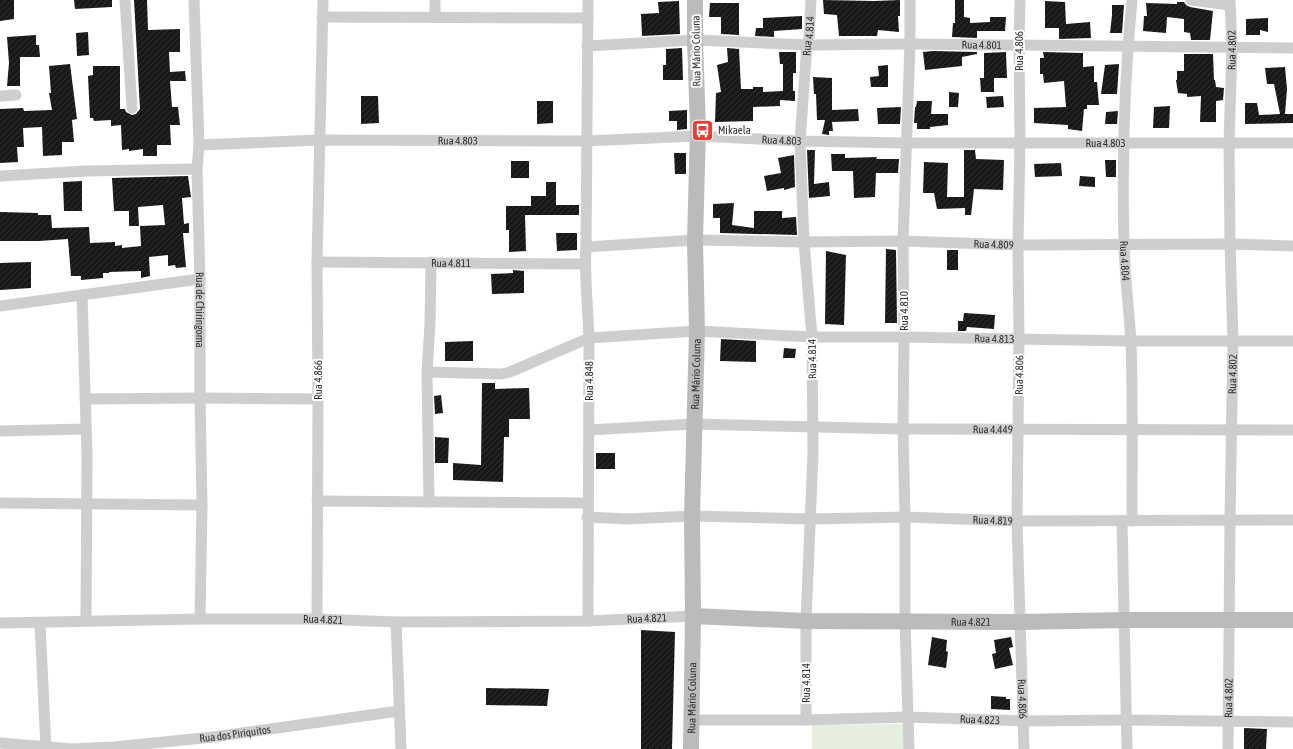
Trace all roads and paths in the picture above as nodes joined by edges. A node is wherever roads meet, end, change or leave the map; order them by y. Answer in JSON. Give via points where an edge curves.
{"nodes":[{"id":1,"x":125,"y":0,"type":"edge"},
{"id":2,"x":194,"y":0,"type":"edge"},
{"id":3,"x":322,"y":0,"type":"edge"},
{"id":4,"x":435,"y":0,"type":"edge"},
{"id":5,"x":588,"y":0,"type":"edge"},
{"id":6,"x":695,"y":0,"type":"edge"},
{"id":7,"x":811,"y":0,"type":"edge"},
{"id":8,"x":910,"y":0,"type":"edge"},
{"id":9,"x":1020,"y":0,"type":"edge"},
{"id":10,"x":1132,"y":0,"type":"edge"},
{"id":11,"x":1191,"y":0,"type":"edge"},
{"id":12,"x":1230,"y":2,"type":"edge"},
{"id":13,"x":322,"y":17,"type":"junction"},
{"id":14,"x":435,"y":17,"type":"junction"},
{"id":15,"x":588,"y":18,"type":"junction"},
{"id":16,"x":695,"y":40,"type":"junction"},
{"id":17,"x":910,"y":44,"type":"junction"},
{"id":18,"x":807,"y":45,"type":"junction"},
{"id":19,"x":1019,"y":45,"type":"junction"},
{"id":20,"x":587,"y":46,"type":"junction"},
{"id":21,"x":1128,"y":47,"type":"junction"},
{"id":22,"x":1232,"y":47,"type":"junction"},
{"id":23,"x":1293,"y":48,"type":"edge"},
{"id":24,"x":16,"y":95,"type":"dead end"},
{"id":25,"x":0,"y":96,"type":"edge"},
{"id":26,"x":132,"y":108,"type":"dead end"},
{"id":27,"x":697,"y":136,"type":"junction"},
{"id":28,"x":320,"y":140,"type":"junction"},
{"id":29,"x":586,"y":141,"type":"junction"},
{"id":30,"x":800,"y":141,"type":"junction"},
{"id":31,"x":1020,"y":142,"type":"junction"},
{"id":32,"x":906,"y":143,"type":"junction"},
{"id":33,"x":1124,"y":143,"type":"junction"},
{"id":34,"x":1229,"y":143,"type":"junction"},
{"id":35,"x":1293,"y":143,"type":"edge"},
{"id":36,"x":198,"y":145,"type":"junction"},
{"id":37,"x":197,"y":169,"type":"junction"},
{"id":38,"x":0,"y":176,"type":"edge"},
{"id":39,"x":695,"y":240,"type":"junction"},
{"id":40,"x":804,"y":242,"type":"junction"},
{"id":41,"x":903,"y":242,"type":"junction"},
{"id":42,"x":1230,"y":244,"type":"junction"},
{"id":43,"x":1018,"y":245,"type":"junction"},
{"id":44,"x":1124,"y":246,"type":"junction"},
{"id":45,"x":1293,"y":246,"type":"edge"},
{"id":46,"x":586,"y":247,"type":"junction"},
{"id":47,"x":317,"y":262,"type":"junction"},
{"id":48,"x":431,"y":262,"type":"junction"},
{"id":49,"x":585,"y":264,"type":"junction"},
{"id":50,"x":200,"y":280,"type":"junction"},
{"id":51,"x":82,"y":295,"type":"junction"},
{"id":52,"x":0,"y":306,"type":"edge"},
{"id":53,"x":697,"y":330,"type":"junction"},
{"id":54,"x":812,"y":337,"type":"junction"},
{"id":55,"x":904,"y":337,"type":"junction"},
{"id":56,"x":589,"y":338,"type":"junction"},
{"id":57,"x":1019,"y":338,"type":"junction"},
{"id":58,"x":1233,"y":340,"type":"junction"},
{"id":59,"x":1130,"y":341,"type":"junction"},
{"id":60,"x":1293,"y":341,"type":"edge"},
{"id":61,"x":427,"y":372,"type":"junction"},
{"id":62,"x":200,"y":398,"type":"junction"},
{"id":63,"x":84,"y":399,"type":"junction"},
{"id":64,"x":318,"y":399,"type":"junction"},
{"id":65,"x":694,"y":424,"type":"junction"},
{"id":66,"x":812,"y":426,"type":"junction"},
{"id":67,"x":903,"y":428,"type":"junction"},
{"id":68,"x":85,"y":429,"type":"junction"},
{"id":69,"x":1018,"y":429,"type":"junction"},
{"id":70,"x":588,"y":430,"type":"junction"},
{"id":71,"x":1132,"y":430,"type":"junction"},
{"id":72,"x":1232,"y":430,"type":"junction"},
{"id":73,"x":1293,"y":430,"type":"edge"},
{"id":74,"x":0,"y":431,"type":"edge"},
{"id":75,"x":317,"y":501,"type":"junction"},
{"id":76,"x":429,"y":502,"type":"junction"},
{"id":77,"x":0,"y":503,"type":"edge"},
{"id":78,"x":587,"y":503,"type":"junction"},
{"id":79,"x":87,"y":504,"type":"junction"},
{"id":80,"x":202,"y":505,"type":"junction"},
{"id":81,"x":692,"y":516,"type":"junction"},
{"id":82,"x":587,"y":517,"type":"junction"},
{"id":83,"x":905,"y":517,"type":"junction"},
{"id":84,"x":812,"y":519,"type":"junction"},
{"id":85,"x":1293,"y":520,"type":"edge"},
{"id":86,"x":1017,"y":521,"type":"junction"},
{"id":87,"x":1127,"y":521,"type":"junction"},
{"id":88,"x":1230,"y":521,"type":"junction"},
{"id":89,"x":693,"y":616,"type":"junction"},
{"id":90,"x":200,"y":619,"type":"junction"},
{"id":91,"x":317,"y":619,"type":"junction"},
{"id":92,"x":1125,"y":620,"type":"junction"},
{"id":93,"x":1229,"y":620,"type":"junction"},
{"id":94,"x":1293,"y":620,"type":"edge"},
{"id":95,"x":86,"y":621,"type":"junction"},
{"id":96,"x":588,"y":621,"type":"junction"},
{"id":97,"x":806,"y":621,"type":"junction"},
{"id":98,"x":905,"y":621,"type":"junction"},
{"id":99,"x":40,"y":622,"type":"junction"},
{"id":100,"x":396,"y":622,"type":"junction"},
{"id":101,"x":1020,"y":622,"type":"junction"},
{"id":102,"x":0,"y":623,"type":"edge"},
{"id":103,"x":399,"y":711,"type":"junction"},
{"id":104,"x":908,"y":718,"type":"junction"},
{"id":105,"x":692,"y":720,"type":"junction"},
{"id":106,"x":806,"y":720,"type":"junction"},
{"id":107,"x":1127,"y":720,"type":"junction"},
{"id":108,"x":1023,"y":721,"type":"junction"},
{"id":109,"x":1228,"y":722,"type":"junction"},
{"id":110,"x":1293,"y":722,"type":"edge"},
{"id":111,"x":0,"y":743,"type":"edge"},
{"id":112,"x":46,"y":748,"type":"edge"},
{"id":113,"x":401,"y":749,"type":"edge"},
{"id":114,"x":691,"y":749,"type":"edge"},
{"id":115,"x":909,"y":749,"type":"edge"},
{"id":116,"x":1024,"y":749,"type":"edge"},
{"id":117,"x":1127,"y":749,"type":"edge"},
{"id":118,"x":1228,"y":749,"type":"edge"}],
"edges":[{"from":1,"to":26,"type":"street"},
{"from":2,"to":36,"type":"street","name":"Rua de Chiringoma"},
{"from":3,"to":13,"type":"street","name":"Rua 4.866"},
{"from":4,"to":14,"type":"street"},
{"from":5,"to":15,"type":"street","name":"Rua 4.848"},
{"from":6,"to":16,"type":"main road","name":"Rua Mário Coluna"},
{"from":7,"to":18,"type":"street","name":"Rua 4.814"},
{"from":8,"to":17,"type":"street","name":"Rua 4.810"},
{"from":9,"to":19,"type":"street","name":"Rua 4.806"},
{"from":10,"to":21,"type":"street","name":"Rua 4.804"},
{"from":11,"to":12,"type":"street"},
{"from":12,"to":22,"type":"street","name":"Rua 4.802"},
{"from":13,"to":14,"type":"street"},
{"from":13,"to":28,"type":"street","name":"Rua 4.866"},
{"from":14,"to":15,"type":"street"},
{"from":15,"to":20,"type":"street","name":"Rua 4.848"},
{"from":16,"to":18,"type":"street","name":"Rua 4.801"},
{"from":16,"to":20,"type":"street","name":"Rua 4.801"},
{"from":16,"to":27,"type":"main road","name":"Rua Mário Coluna"},
{"from":17,"to":18,"type":"street","name":"Rua 4.801"},
{"from":17,"to":19,"type":"street","name":"Rua 4.801"},
{"from":17,"to":32,"type":"street","name":"Rua 4.810"},
{"from":18,"to":30,"type":"street","name":"Rua 4.814"},
{"from":19,"to":21,"type":"street","name":"Rua 4.801"},
{"from":19,"to":31,"type":"street","name":"Rua 4.806"},
{"from":20,"to":29,"type":"street","name":"Rua 4.848"},
{"from":21,"to":22,"type":"street","name":"Rua 4.801"},
{"from":21,"to":33,"type":"street","name":"Rua 4.804"},
{"from":22,"to":23,"type":"street","name":"Rua 4.801"},
{"from":22,"to":34,"type":"street","name":"Rua 4.802"},
{"from":24,"to":25,"type":"street"},
{"from":27,"to":29,"type":"street","name":"Rua 4.803"},
{"from":27,"to":30,"type":"street","name":"Rua 4.803"},
{"from":27,"to":39,"type":"main road","name":"Rua Mário Coluna"},
{"from":28,"to":29,"type":"street","name":"Rua 4.803"},
{"from":28,"to":36,"type":"street","name":"Rua 4.803"},
{"from":28,"to":47,"type":"street","name":"Rua 4.866"},
{"from":29,"to":46,"type":"street","name":"Rua 4.848"},
{"from":30,"to":32,"type":"street","name":"Rua 4.803"},
{"from":30,"to":40,"type":"street","name":"Rua 4.814"},
{"from":31,"to":32,"type":"street","name":"Rua 4.803"},
{"from":31,"to":33,"type":"street","name":"Rua 4.803"},
{"from":31,"to":43,"type":"street","name":"Rua 4.806"},
{"from":32,"to":41,"type":"street","name":"Rua 4.810"},
{"from":33,"to":34,"type":"street","name":"Rua 4.803"},
{"from":33,"to":44,"type":"street","name":"Rua 4.804"},
{"from":34,"to":35,"type":"street","name":"Rua 4.803"},
{"from":34,"to":42,"type":"street","name":"Rua 4.802"},
{"from":36,"to":37,"type":"street","name":"Rua de Chiringoma"},
{"from":37,"to":38,"type":"street"},
{"from":37,"to":50,"type":"street","name":"Rua de Chiringoma"},
{"from":39,"to":40,"type":"street","name":"Rua 4.809"},
{"from":39,"to":46,"type":"street","name":"Rua 4.809"},
{"from":39,"to":53,"type":"main road","name":"Rua Mário Coluna"},
{"from":40,"to":41,"type":"street","name":"Rua 4.809"},
{"from":40,"to":54,"type":"street","name":"Rua 4.814"},
{"from":41,"to":43,"type":"street","name":"Rua 4.809"},
{"from":41,"to":55,"type":"street","name":"Rua 4.810"},
{"from":42,"to":44,"type":"street","name":"Rua 4.809"},
{"from":42,"to":45,"type":"street","name":"Rua 4.809"},
{"from":42,"to":58,"type":"street","name":"Rua 4.802"},
{"from":43,"to":44,"type":"street","name":"Rua 4.809"},
{"from":43,"to":57,"type":"street","name":"Rua 4.806"},
{"from":44,"to":59,"type":"street","name":"Rua 4.804"},
{"from":46,"to":49,"type":"street","name":"Rua 4.848"},
{"from":47,"to":48,"type":"street","name":"Rua 4.811"},
{"from":47,"to":64,"type":"street","name":"Rua 4.866"},
{"from":48,"to":49,"type":"street","name":"Rua 4.811"},
{"from":48,"to":61,"type":"street"},
{"from":49,"to":56,"type":"street","name":"Rua 4.848"},
{"from":50,"to":51,"type":"street"},
{"from":50,"to":62,"type":"street","name":"Rua de Chiringoma"},
{"from":51,"to":52,"type":"street"},
{"from":51,"to":63,"type":"street"},
{"from":53,"to":54,"type":"street","name":"Rua 4.813"},
{"from":53,"to":56,"type":"street","name":"Rua 4.813"},
{"from":53,"to":65,"type":"main road","name":"Rua Mário Coluna"},
{"from":54,"to":55,"type":"street","name":"Rua 4.813"},
{"from":54,"to":66,"type":"street","name":"Rua 4.814"},
{"from":55,"to":57,"type":"street","name":"Rua 4.813"},
{"from":55,"to":67,"type":"street","name":"Rua 4.810"},
{"from":56,"to":61,"type":"street","name":"Rua 4.813","via":[[510,372]]},
{"from":56,"to":70,"type":"street","name":"Rua 4.848"},
{"from":57,"to":59,"type":"street","name":"Rua 4.813"},
{"from":57,"to":69,"type":"street","name":"Rua 4.806"},
{"from":58,"to":59,"type":"street","name":"Rua 4.813"},
{"from":58,"to":60,"type":"street","name":"Rua 4.813"},
{"from":58,"to":72,"type":"street","name":"Rua 4.802"},
{"from":59,"to":71,"type":"street","name":"Rua 4.804"},
{"from":61,"to":76,"type":"street"},
{"from":62,"to":63,"type":"street"},
{"from":62,"to":64,"type":"street"},
{"from":62,"to":80,"type":"street","name":"Rua de Chiringoma"},
{"from":63,"to":68,"type":"street"},
{"from":64,"to":75,"type":"street","name":"Rua 4.866"},
{"from":65,"to":66,"type":"street","name":"Rua 4.449"},
{"from":65,"to":70,"type":"street","name":"Rua 4.449"},
{"from":65,"to":81,"type":"main road","name":"Rua Mário Coluna"},
{"from":66,"to":67,"type":"street","name":"Rua 4.449"},
{"from":66,"to":84,"type":"street","name":"Rua 4.814"},
{"from":67,"to":69,"type":"street","name":"Rua 4.449"},
{"from":67,"to":83,"type":"street","name":"Rua 4.810"},
{"from":68,"to":74,"type":"street"},
{"from":68,"to":79,"type":"street"},
{"from":69,"to":71,"type":"street","name":"Rua 4.449"},
{"from":69,"to":86,"type":"street","name":"Rua 4.806"},
{"from":70,"to":78,"type":"street","name":"Rua 4.848"},
{"from":71,"to":72,"type":"street","name":"Rua 4.449"},
{"from":71,"to":87,"type":"street","name":"Rua 4.804"},
{"from":72,"to":73,"type":"street","name":"Rua 4.449"},
{"from":72,"to":88,"type":"street","name":"Rua 4.802"},
{"from":75,"to":76,"type":"street"},
{"from":75,"to":91,"type":"street","name":"Rua 4.866"},
{"from":76,"to":78,"type":"street"},
{"from":77,"to":79,"type":"street"},
{"from":78,"to":82,"type":"street","name":"Rua 4.848"},
{"from":79,"to":80,"type":"street"},
{"from":79,"to":95,"type":"street"},
{"from":80,"to":90,"type":"street","name":"Rua de Chiringoma"},
{"from":81,"to":82,"type":"street","name":"Rua 4.819","via":[[627,519]]},
{"from":81,"to":84,"type":"street","name":"Rua 4.819"},
{"from":81,"to":89,"type":"main road","name":"Rua Mário Coluna"},
{"from":82,"to":96,"type":"street","name":"Rua 4.848"},
{"from":83,"to":84,"type":"street","name":"Rua 4.819"},
{"from":83,"to":86,"type":"street","name":"Rua 4.819"},
{"from":83,"to":98,"type":"street","name":"Rua 4.810"},
{"from":84,"to":97,"type":"street","name":"Rua 4.814"},
{"from":85,"to":88,"type":"street","name":"Rua 4.819"},
{"from":86,"to":87,"type":"street","name":"Rua 4.819"},
{"from":86,"to":101,"type":"street","name":"Rua 4.806"},
{"from":87,"to":88,"type":"street","name":"Rua 4.819"},
{"from":87,"to":92,"type":"street","name":"Rua 4.804"},
{"from":88,"to":93,"type":"street","name":"Rua 4.802"},
{"from":89,"to":96,"type":"street","name":"Rua 4.821"},
{"from":89,"to":97,"type":"main road","name":"Rua 4.821"},
{"from":89,"to":105,"type":"main road","name":"Rua Mário Coluna"},
{"from":90,"to":91,"type":"street","name":"Rua 4.821"},
{"from":90,"to":95,"type":"street","name":"Rua 4.821"},
{"from":91,"to":100,"type":"street","name":"Rua 4.821"},
{"from":92,"to":93,"type":"main road","name":"Rua 4.821"},
{"from":92,"to":101,"type":"main road","name":"Rua 4.821"},
{"from":92,"to":107,"type":"street","name":"Rua 4.804"},
{"from":93,"to":94,"type":"main road","name":"Rua 4.821"},
{"from":93,"to":109,"type":"street","name":"Rua 4.802"},
{"from":95,"to":99,"type":"street","name":"Rua 4.821"},
{"from":96,"to":100,"type":"street","name":"Rua 4.821"},
{"from":97,"to":98,"type":"main road","name":"Rua 4.821"},
{"from":97,"to":106,"type":"street","name":"Rua 4.814"},
{"from":98,"to":101,"type":"main road","name":"Rua 4.821"},
{"from":98,"to":104,"type":"street","name":"Rua 4.810"},
{"from":99,"to":102,"type":"street","name":"Rua 4.821"},
{"from":99,"to":112,"type":"street"},
{"from":100,"to":103,"type":"street"},
{"from":101,"to":108,"type":"street","name":"Rua 4.806"},
{"from":103,"to":112,"type":"street","name":"Rua dos Piriquitos","via":[[213,737],[114,747]]},
{"from":103,"to":113,"type":"street"},
{"from":104,"to":106,"type":"street","name":"Rua 4.823"},
{"from":104,"to":108,"type":"street","name":"Rua 4.823"},
{"from":104,"to":115,"type":"street","name":"Rua 4.810"},
{"from":105,"to":106,"type":"street","name":"Rua 4.823"},
{"from":105,"to":114,"type":"main road","name":"Rua Mário Coluna"},
{"from":107,"to":108,"type":"street","name":"Rua 4.823"},
{"from":107,"to":109,"type":"street","name":"Rua 4.823"},
{"from":107,"to":117,"type":"street","name":"Rua 4.804"},
{"from":108,"to":116,"type":"street","name":"Rua 4.806"},
{"from":109,"to":110,"type":"street","name":"Rua 4.823"},
{"from":109,"to":118,"type":"street","name":"Rua 4.802"},
{"from":111,"to":112,"type":"street","name":"Rua dos Piriquitos"}]}
